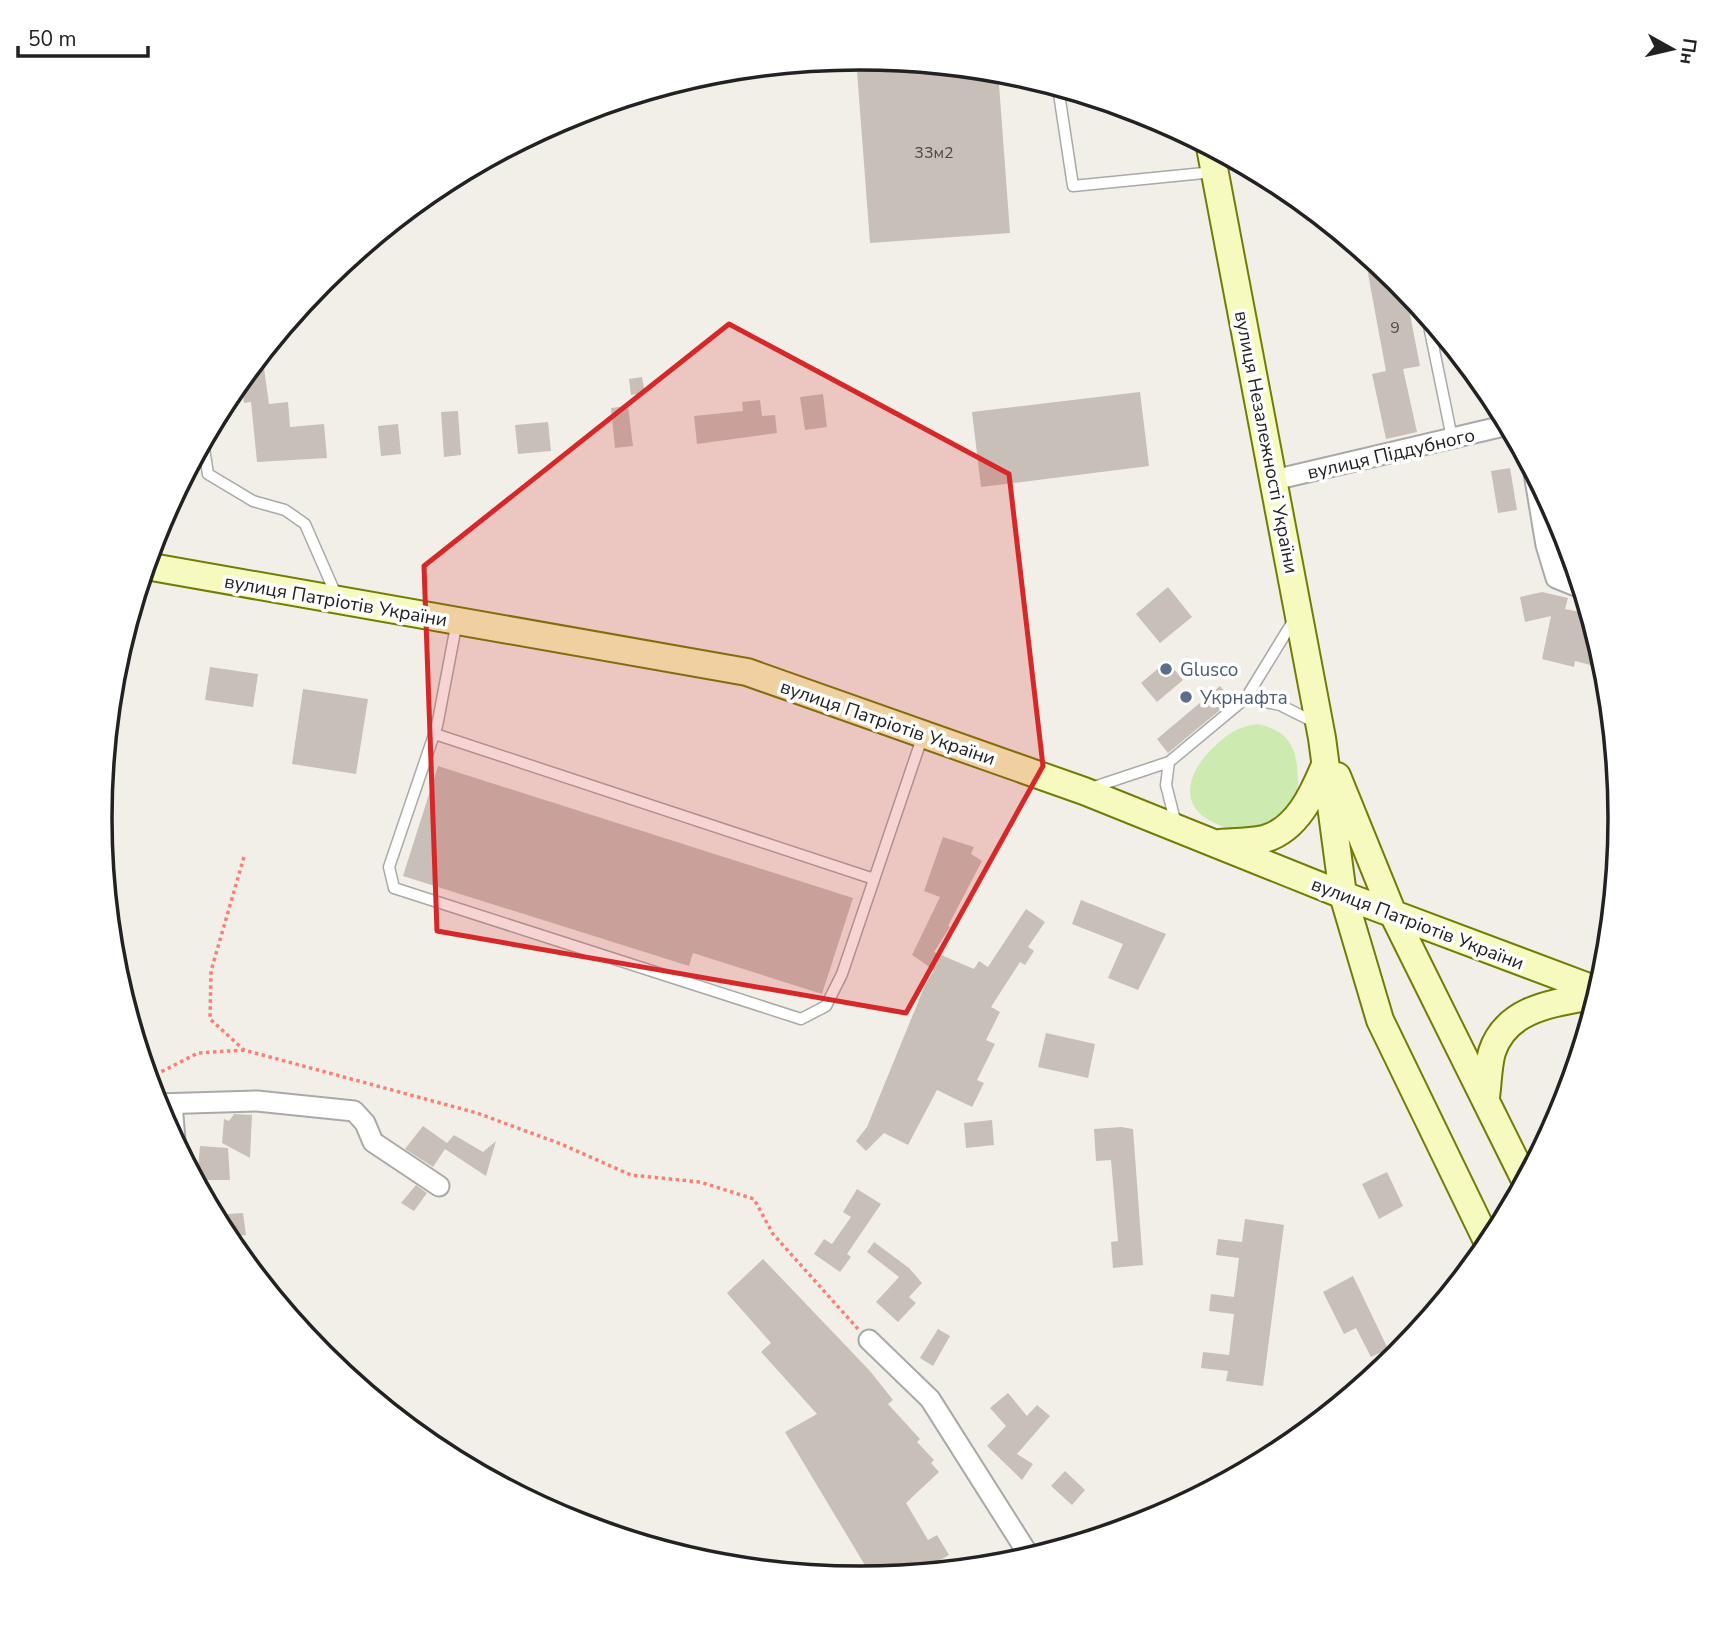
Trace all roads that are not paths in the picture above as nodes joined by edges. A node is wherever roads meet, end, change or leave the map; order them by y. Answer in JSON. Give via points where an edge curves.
{"nodes":[{"id":1,"x":1059,"y":97,"type":"edge"},
{"id":2,"x":1212,"y":159,"type":"edge"},
{"id":3,"x":1431,"y":335,"type":"edge"},
{"id":4,"x":1498,"y":427,"type":"edge"},
{"id":5,"x":1452,"y":438,"type":"junction"},
{"id":6,"x":206,"y":457,"type":"edge"},
{"id":7,"x":1274,"y":480,"type":"junction"},
{"id":8,"x":1539,"y":505,"type":"edge"},
{"id":9,"x":156,"y":568,"type":"edge"},
{"id":10,"x":1571,"y":584,"type":"edge"},
{"id":11,"x":338,"y":600,"type":"junction"},
{"id":12,"x":1299,"y":612,"type":"junction"},
{"id":13,"x":457,"y":621,"type":"junction"},
{"id":14,"x":1246,"y":698,"type":"junction"},
{"id":15,"x":435,"y":734,"type":"junction"},
{"id":16,"x":923,"y":734,"type":"junction"},
{"id":17,"x":1322,"y":742,"type":"junction"},
{"id":18,"x":1168,"y":762,"type":"junction"},
{"id":19,"x":1084,"y":791,"type":"junction"},
{"id":20,"x":1177,"y":828,"type":"junction"},
{"id":21,"x":1215,"y":844,"type":"junction"},
{"id":22,"x":874,"y":879,"type":"junction"},
{"id":23,"x":1343,"y":895,"type":"junction"},
{"id":24,"x":1393,"y":914,"type":"junction"},
{"id":25,"x":1588,"y":989,"type":"edge"},
{"id":26,"x":1587,"y":995,"type":"edge"},
{"id":27,"x":1486,"y":1097,"type":"junction"},
{"id":28,"x":169,"y":1104,"type":"edge"},
{"id":29,"x":1520,"y":1169,"type":"edge"},
{"id":30,"x":439,"y":1185,"type":"dead end"},
{"id":31,"x":1483,"y":1232,"type":"edge"},
{"id":32,"x":869,"y":1340,"type":"road end"},
{"id":33,"x":1024,"y":1548,"type":"edge"}],
"edges":[{"from":1,"to":2,"type":"lane","via":[[1073,186]]},
{"from":2,"to":7,"type":"main road","name":"вулиця Незалежності України"},
{"from":3,"to":5,"type":"lane"},
{"from":4,"to":5,"type":"street","name":"вулиця Піддубного"},
{"from":5,"to":7,"type":"street","name":"вулиця Піддубного"},
{"from":6,"to":11,"type":"lane","via":[[208,474],[305,524]]},
{"from":7,"to":12,"type":"main road","name":"вулиця Незалежності України"},
{"from":8,"to":10,"type":"street","via":[[1556,578]]},
{"from":9,"to":11,"type":"main road","name":"вулиця Патріотів України"},
{"from":11,"to":13,"type":"main road","name":"вулиця Патріотів України"},
{"from":12,"to":14,"type":"lane"},
{"from":12,"to":17,"type":"main road","name":"вулиця Незалежності України"},
{"from":13,"to":15,"type":"lane"},
{"from":13,"to":16,"type":"main road","name":"вулиця Патріотів України","via":[[747,672]]},
{"from":14,"to":17,"type":"lane","via":[[1280,705]]},
{"from":14,"to":18,"type":"lane"},
{"from":15,"to":22,"type":"lane"},
{"from":15,"to":22,"type":"lane","via":[[389,867],[394,888],[801,1019],[826,1006],[842,974]]},
{"from":16,"to":19,"type":"main road","name":"вулиця Патріотів України"},
{"from":16,"to":22,"type":"lane"},
{"from":17,"to":21,"type":"main road","via":[[1311,799],[1287,827],[1265,838]]},
{"from":17,"to":23,"type":"main road","name":"вулиця Незалежності України"},
{"from":17,"to":24,"type":"main road","name":"вулиця Незалежності України"},
{"from":18,"to":19,"type":"lane"},
{"from":18,"to":20,"type":"lane","via":[[1166,785]]},
{"from":19,"to":20,"type":"main road","name":"вулиця Патріотів України"},
{"from":20,"to":21,"type":"main road","name":"вулиця Патріотів України"},
{"from":21,"to":23,"type":"main road","name":"вулиця Патріотів України"},
{"from":23,"to":24,"type":"main road","name":"вулиця Патріотів України"},
{"from":23,"to":31,"type":"main road","name":"вулиця Незалежності України","via":[[1380,1020]]},
{"from":24,"to":25,"type":"main road","name":"вулиця Патріотів України"},
{"from":24,"to":27,"type":"main road","name":"вулиця Незалежності України"},
{"from":26,"to":27,"type":"main road","via":[[1534,1007],[1510,1023],[1492,1052]]},
{"from":27,"to":29,"type":"main road","name":"вулиця Незалежності України"},
{"from":28,"to":30,"type":"street","via":[[257,1101],[354,1111],[373,1142]]},
{"from":32,"to":33,"type":"street","via":[[930,1399]]}]}
